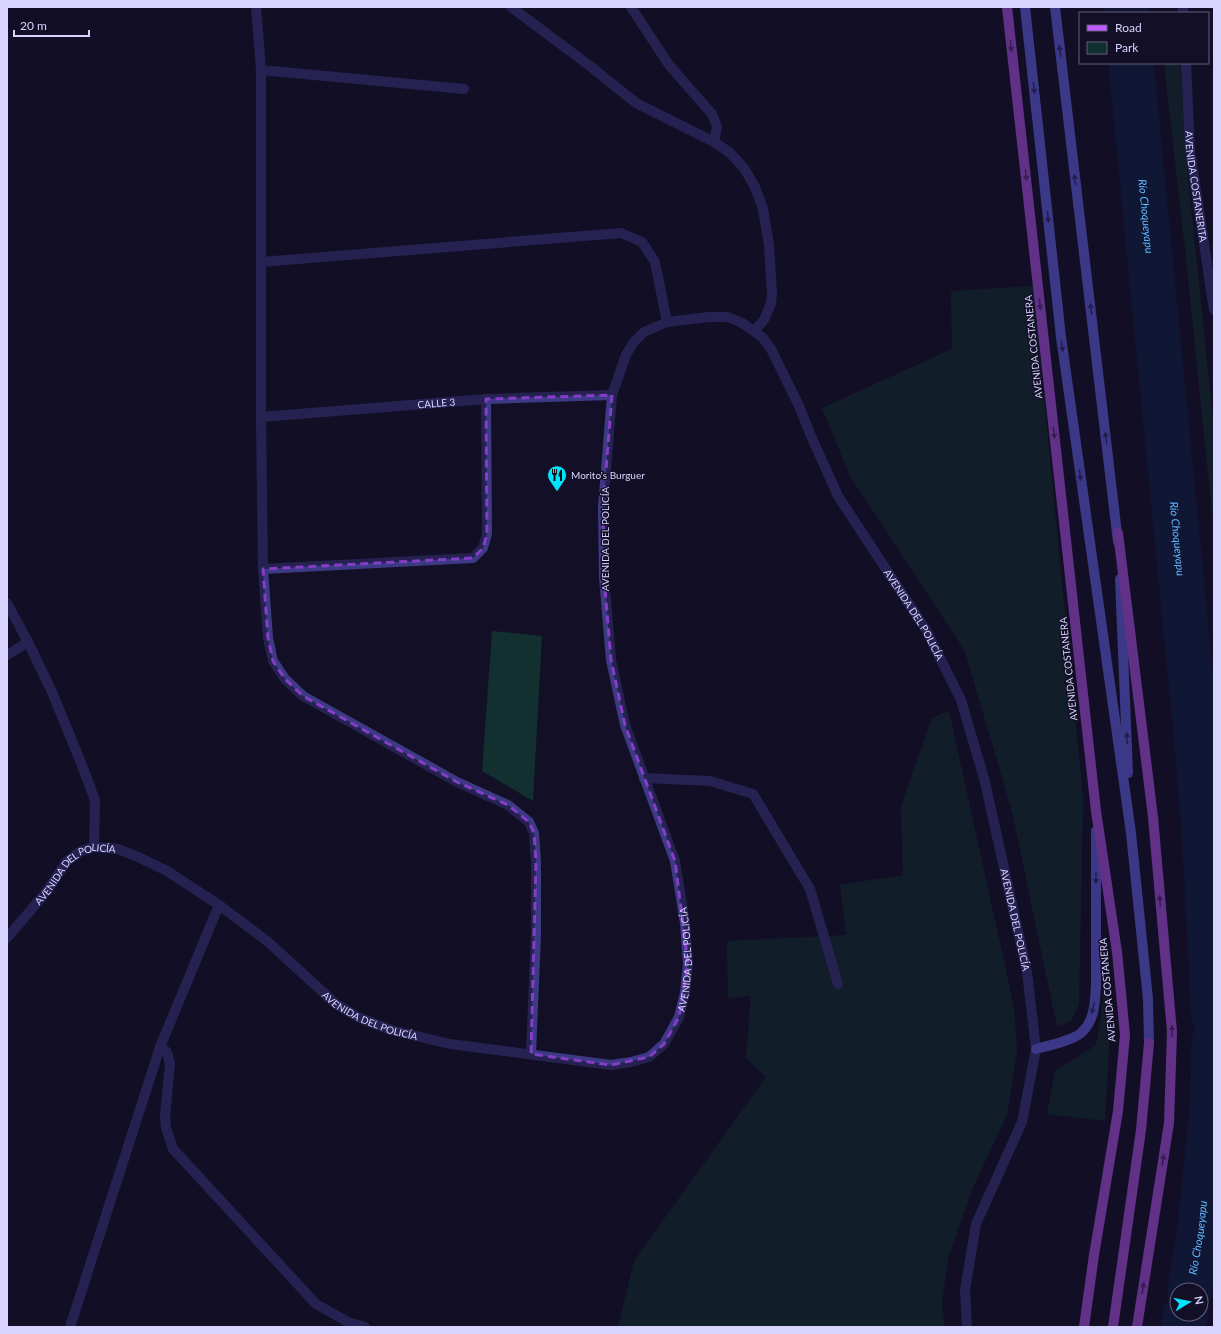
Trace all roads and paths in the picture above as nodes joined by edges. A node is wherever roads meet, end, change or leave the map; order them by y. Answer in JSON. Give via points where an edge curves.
{"nodes":[{"id":1,"x":256,"y":7,"type":"edge"},
{"id":2,"x":511,"y":7,"type":"edge"},
{"id":3,"x":631,"y":7,"type":"edge"},
{"id":4,"x":1007,"y":7,"type":"edge"},
{"id":5,"x":1026,"y":7,"type":"edge"},
{"id":6,"x":1055,"y":7,"type":"edge"},
{"id":7,"x":1186,"y":64,"type":"edge"},
{"id":8,"x":261,"y":70,"type":"junction"},
{"id":9,"x":464,"y":89,"type":"dead end"},
{"id":10,"x":714,"y":142,"type":"junction"},
{"id":11,"x":261,"y":262,"type":"junction"},
{"id":12,"x":1214,"y":310,"type":"edge"},
{"id":13,"x":667,"y":322,"type":"junction"},
{"id":14,"x":754,"y":331,"type":"junction"},
{"id":15,"x":612,"y":395,"type":"junction"},
{"id":16,"x":486,"y":399,"type":"junction"},
{"id":17,"x":261,"y":417,"type":"junction"},
{"id":18,"x":1118,"y":533,"type":"junction"},
{"id":19,"x":263,"y":569,"type":"junction"},
{"id":20,"x":7,"y":603,"type":"edge"},
{"id":21,"x":28,"y":642,"type":"junction"},
{"id":22,"x":7,"y":654,"type":"edge"},
{"id":23,"x":644,"y":778,"type":"junction"},
{"id":24,"x":1096,"y":811,"type":"junction"},
{"id":25,"x":1131,"y":833,"type":"junction"},
{"id":26,"x":94,"y":847,"type":"junction"},
{"id":27,"x":219,"y":905,"type":"junction"},
{"id":28,"x":7,"y":938,"type":"edge"},
{"id":29,"x":838,"y":984,"type":"dead end"},
{"id":30,"x":160,"y":1048,"type":"junction"},
{"id":31,"x":1036,"y":1049,"type":"junction"},
{"id":32,"x":531,"y":1054,"type":"junction"},
{"id":33,"x":70,"y":1327,"type":"edge"},
{"id":34,"x":365,"y":1327,"type":"edge"},
{"id":35,"x":968,"y":1327,"type":"edge"},
{"id":36,"x":1084,"y":1327,"type":"edge"},
{"id":37,"x":1113,"y":1327,"type":"edge"},
{"id":38,"x":1136,"y":1327,"type":"edge"}],
"edges":[{"from":1,"to":8,"type":"street"},
{"from":2,"to":10,"type":"street","via":[[636,103]]},
{"from":3,"to":10,"type":"street","via":[[670,65],[712,114],[716,127]]},
{"from":4,"to":24,"type":"main road","name":"AVENIDA COSTANERA","one_way":true},
{"from":5,"to":25,"type":"main road","one_way":true,"via":[[1061,337]]},
{"from":18,"to":6,"type":"main road","one_way":true},
{"from":7,"to":12,"type":"street","name":"AVENIDA COSTANERITA","via":[[1190,150]]},
{"from":8,"to":9,"type":"street"},
{"from":8,"to":11,"type":"street"},
{"from":10,"to":14,"type":"street","via":[[729,152],[744,168],[763,209],[772,293],[764,320]]},
{"from":11,"to":13,"type":"street","via":[[621,233],[642,242],[654,262]]},
{"from":11,"to":17,"type":"street"},
{"from":13,"to":14,"type":"street","name":"AVENIDA DEL POLICÍA","via":[[728,317]]},
{"from":13,"to":15,"type":"street","name":"AVENIDA DEL POLICÍA","via":[[644,332],[633,343]]},
{"from":14,"to":31,"type":"street","name":"AVENIDA DEL POLICÍA","via":[[763,338],[774,355],[838,496],[926,630],[961,700],[985,782],[1027,972]]},
{"from":15,"to":16,"type":"street","name":"CALLE 3"},
{"from":15,"to":23,"type":"street","name":"AVENIDA DEL POLICÍA","via":[[603,507],[604,577],[612,660],[625,725]]},
{"from":16,"to":17,"type":"street","name":"CALLE 3"},
{"from":16,"to":19,"type":"street","via":[[487,534],[483,548],[473,558]]},
{"from":17,"to":19,"type":"street"},
{"from":25,"to":18,"type":"main road","one_way":true},
{"from":38,"to":18,"type":"main road","one_way":true,"via":[[1169,1123],[1172,1032],[1153,817]]},
{"from":19,"to":32,"type":"street","via":[[268,638],[273,661],[285,679],[303,696],[457,782],[508,806],[529,822],[534,833],[536,862]]},
{"from":20,"to":21,"type":"street"},
{"from":21,"to":22,"type":"street"},
{"from":21,"to":26,"type":"street","via":[[58,706],[95,800]]},
{"from":23,"to":29,"type":"street","via":[[710,781],[753,794],[810,888]]},
{"from":23,"to":32,"type":"street","name":"AVENIDA DEL POLICÍA","via":[[675,860],[685,923],[688,964],[680,1017],[664,1044],[649,1057],[631,1062],[611,1065]]},
{"from":24,"to":31,"type":"main road","one_way":true,"via":[[1094,1007],[1090,1022],[1082,1033]]},
{"from":24,"to":36,"type":"main road","name":"AVENIDA COSTANERA","via":[[1117,952],[1125,1035],[1118,1111]]},
{"from":25,"to":37,"type":"main road","via":[[1150,1043],[1141,1130]]},
{"from":26,"to":27,"type":"street","name":"AVENIDA DEL POLICÍA","via":[[118,849],[136,856],[167,871]]},
{"from":26,"to":28,"type":"street","name":"AVENIDA DEL POLICÍA","via":[[81,851],[67,861],[47,891]]},
{"from":27,"to":30,"type":"street"},
{"from":27,"to":32,"type":"street","name":"AVENIDA DEL POLICÍA","via":[[267,941],[336,1004],[360,1018],[392,1030],[450,1044]]},
{"from":30,"to":33,"type":"street"},
{"from":30,"to":34,"type":"street","via":[[167,1052],[170,1064],[165,1116],[173,1149],[316,1304],[348,1322]]},
{"from":31,"to":35,"type":"street","name":"AVENIDA DEL POLICÍA","via":[[1022,1122],[976,1224],[964,1290]]}]}
